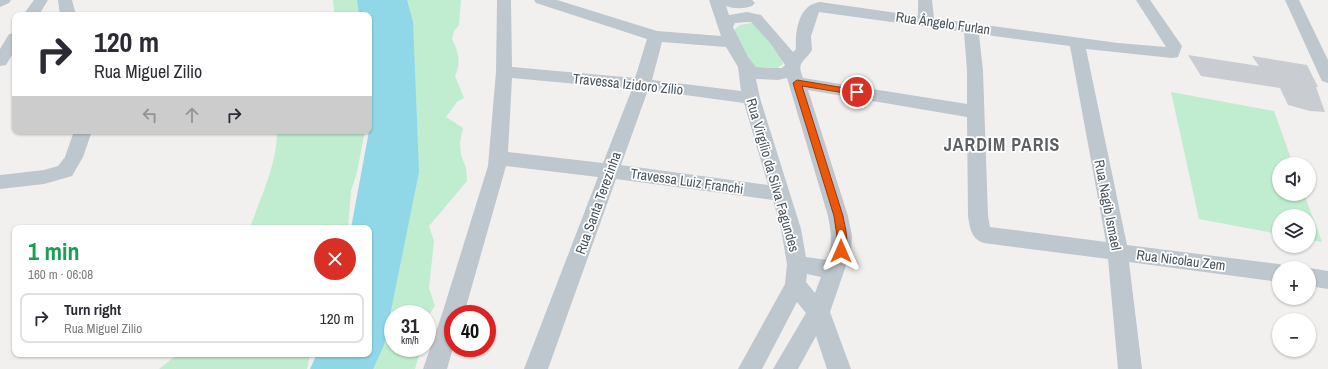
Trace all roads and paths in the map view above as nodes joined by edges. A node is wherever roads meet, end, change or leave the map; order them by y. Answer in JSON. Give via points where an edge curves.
{"nodes":[{"id":1,"x":4,"y":0,"type":"edge"},
{"id":2,"x":41,"y":0,"type":"edge"},
{"id":3,"x":65,"y":0,"type":"edge"},
{"id":4,"x":504,"y":0,"type":"edge"},
{"id":5,"x":541,"y":0,"type":"edge"},
{"id":6,"x":716,"y":0,"type":"edge"},
{"id":7,"x":722,"y":0,"type":"edge"},
{"id":8,"x":925,"y":0,"type":"edge"},
{"id":9,"x":1143,"y":0,"type":"edge"},
{"id":10,"x":1292,"y":0,"type":"edge"},
{"id":11,"x":747,"y":1,"type":"edge"},
{"id":12,"x":0,"y":2,"type":"edge"},
{"id":13,"x":33,"y":12,"type":"edge"},
{"id":14,"x":67,"y":12,"type":"edge"},
{"id":15,"x":756,"y":18,"type":"junction"},
{"id":16,"x":926,"y":20,"type":"junction"},
{"id":17,"x":725,"y":27,"type":"junction"},
{"id":18,"x":971,"y":27,"type":"junction"},
{"id":19,"x":656,"y":36,"type":"junction"},
{"id":20,"x":803,"y":36,"type":"junction"},
{"id":21,"x":733,"y":42,"type":"junction"},
{"id":22,"x":1077,"y":42,"type":"junction"},
{"id":23,"x":12,"y":43,"type":"edge"},
{"id":24,"x":780,"y":46,"type":"junction"},
{"id":25,"x":12,"y":61,"type":"edge"},
{"id":26,"x":0,"y":62,"type":"edge"},
{"id":27,"x":746,"y":67,"type":"junction"},
{"id":28,"x":504,"y":72,"type":"junction"},
{"id":29,"x":794,"y":72,"type":"junction"},
{"id":30,"x":1328,"y":77,"type":"edge"},
{"id":31,"x":642,"y":84,"type":"junction"},
{"id":32,"x":751,"y":98,"type":"junction"},
{"id":33,"x":976,"y":112,"type":"junction"},
{"id":34,"x":82,"y":134,"type":"edge"},
{"id":35,"x":498,"y":158,"type":"junction"},
{"id":36,"x":610,"y":171,"type":"junction"},
{"id":37,"x":0,"y":182,"type":"edge"},
{"id":38,"x":780,"y":194,"type":"junction"},
{"id":39,"x":1118,"y":252,"type":"junction"},
{"id":40,"x":797,"y":264,"type":"junction"},
{"id":41,"x":834,"y":270,"type":"junction"},
{"id":42,"x":1272,"y":272,"type":"edge"},
{"id":43,"x":1316,"y":278,"type":"edge"},
{"id":44,"x":1328,"y":280,"type":"edge"},
{"id":45,"x":794,"y":285,"type":"junction"},
{"id":46,"x":456,"y":305,"type":"edge"},
{"id":47,"x":818,"y":312,"type":"junction"},
{"id":48,"x":444,"y":342,"type":"edge"},
{"id":49,"x":435,"y":369,"type":"edge"},
{"id":50,"x":536,"y":369,"type":"edge"},
{"id":51,"x":750,"y":369,"type":"edge"},
{"id":52,"x":785,"y":369,"type":"edge"},
{"id":53,"x":840,"y":369,"type":"edge"},
{"id":54,"x":1130,"y":369,"type":"edge"}],
"edges":[{"from":1,"to":12,"type":"street"},
{"from":2,"to":13,"type":"street"},
{"from":3,"to":14,"type":"street"},
{"from":4,"to":28,"type":"street"},
{"from":5,"to":19,"type":"street"},
{"from":6,"to":17,"type":"street"},
{"from":7,"to":11,"type":"street","via":[[734,4]]},
{"from":8,"to":16,"type":"street"},
{"from":9,"to":22,"type":"street","name":"Rua Ângelo Furlan","via":[[1174,46],[1172,53]]},
{"from":10,"to":30,"type":"street"},
{"from":11,"to":15,"type":"street","via":[[748,9]]},
{"from":15,"to":17,"type":"street","via":[[730,19]]},
{"from":15,"to":24,"type":"street"},
{"from":16,"to":18,"type":"street","name":"Rua Ângelo Furlan"},
{"from":16,"to":20,"type":"street","name":"Rua Ângelo Furlan","via":[[820,7],[810,14]]},
{"from":17,"to":21,"type":"street","name":"Rua Virgílio da Silva Fagundes"},
{"from":18,"to":22,"type":"street","name":"Rua Ângelo Furlan"},
{"from":18,"to":33,"type":"street"},
{"from":19,"to":21,"type":"street"},
{"from":19,"to":31,"type":"street","name":"Rua Santa Terezinha"},
{"from":20,"to":24,"type":"street","via":[[784,42]]},
{"from":20,"to":29,"type":"street","via":[[804,50]]},
{"from":21,"to":27,"type":"street","name":"Rua Virgílio da Silva Fagundes"},
{"from":22,"to":39,"type":"street","name":"Rua Nagib Ismael"},
{"from":23,"to":26,"type":"street"},
{"from":24,"to":29,"type":"street"},
{"from":25,"to":26,"type":"street"},
{"from":27,"to":29,"type":"street","via":[[755,72]]},
{"from":27,"to":32,"type":"street","name":"Rua Virgílio da Silva Fagundes"},
{"from":28,"to":31,"type":"street","name":"Travessa Izidoro Zílio"},
{"from":28,"to":35,"type":"street"},
{"from":29,"to":33,"type":"street"},
{"from":29,"to":41,"type":"street","via":[[838,216],[842,236],[841,251]]},
{"from":31,"to":32,"type":"street","name":"Travessa Izidoro Zílio"},
{"from":31,"to":36,"type":"street","name":"Rua Santa Terezinha"},
{"from":32,"to":38,"type":"street","name":"Rua Virgílio da Silva Fagundes"},
{"from":33,"to":39,"type":"street","name":"Rua Nicolau Zem","via":[[978,216],[981,232],[987,236]]},
{"from":34,"to":37,"type":"street","via":[[73,160],[64,172],[52,176]]},
{"from":35,"to":36,"type":"street","name":"Travessa Luiz Franchi"},
{"from":35,"to":46,"type":"street"},
{"from":36,"to":38,"type":"street","name":"Travessa Luiz Franchi"},
{"from":36,"to":50,"type":"street","name":"Rua Santa Terezinha"},
{"from":38,"to":40,"type":"street","name":"Rua Virgílio da Silva Fagundes","via":[[791,229]]},
{"from":39,"to":42,"type":"street","name":"Rua Nicolau Zem"},
{"from":39,"to":54,"type":"street","name":"Rua Nagib Ismael"},
{"from":40,"to":41,"type":"street"},
{"from":40,"to":45,"type":"street","name":"Rua Virgílio da Silva Fagundes"},
{"from":41,"to":47,"type":"street"},
{"from":43,"to":44,"type":"street"},
{"from":45,"to":47,"type":"street"},
{"from":45,"to":51,"type":"street","name":"Rua Virgílio da Silva Fagundes"},
{"from":47,"to":52,"type":"street"},
{"from":47,"to":53,"type":"street"},
{"from":48,"to":49,"type":"street"}]}
